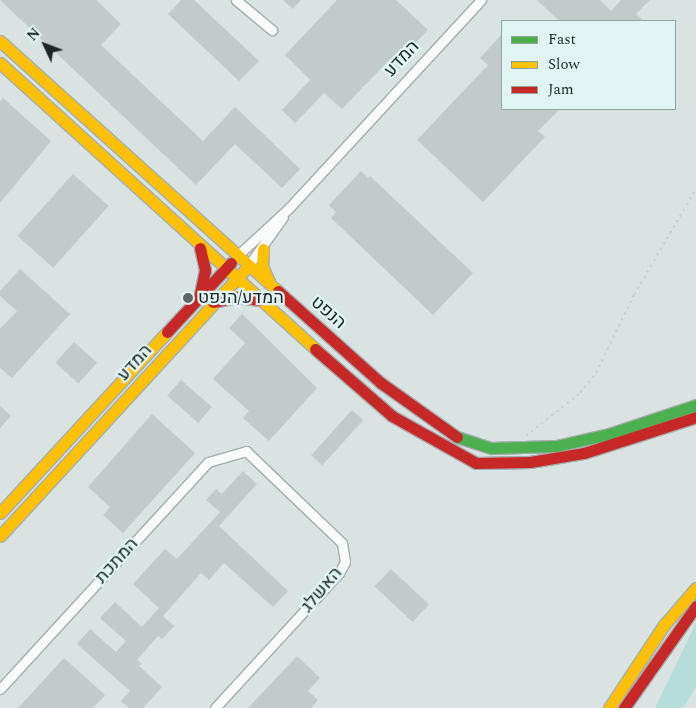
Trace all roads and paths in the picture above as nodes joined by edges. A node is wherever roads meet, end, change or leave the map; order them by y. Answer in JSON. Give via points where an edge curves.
{"nodes":[{"id":1,"x":236,"y":0,"type":"edge"},
{"id":2,"x":481,"y":0,"type":"edge"},
{"id":3,"x":272,"y":30,"type":"dead end"},
{"id":4,"x":0,"y":41,"type":"edge"},
{"id":5,"x":0,"y":63,"type":"edge"},
{"id":6,"x":696,"y":189,"type":"edge"},
{"id":7,"x":289,"y":208,"type":"junction"},
{"id":8,"x":200,"y":245,"type":"junction"},
{"id":9,"x":262,"y":249,"type":"junction"},
{"id":10,"x":237,"y":256,"type":"junction"},
{"id":11,"x":248,"y":266,"type":"junction"},
{"id":12,"x":225,"y":269,"type":"junction"},
{"id":13,"x":235,"y":279,"type":"junction"},
{"id":14,"x":271,"y":286,"type":"junction"},
{"id":15,"x":198,"y":298,"type":"junction"},
{"id":16,"x":260,"y":300,"type":"junction"},
{"id":17,"x":214,"y":302,"type":"junction"},
{"id":18,"x":696,"y":405,"type":"edge"},
{"id":19,"x":696,"y":417,"type":"edge"},
{"id":20,"x":525,"y":437,"type":"dead end"},
{"id":21,"x":246,"y":451,"type":"joint"},
{"id":22,"x":0,"y":513,"type":"edge"},
{"id":23,"x":0,"y":536,"type":"edge"},
{"id":24,"x":696,"y":588,"type":"edge"},
{"id":25,"x":696,"y":606,"type":"edge"},
{"id":26,"x":0,"y":689,"type":"edge"},
{"id":27,"x":215,"y":708,"type":"edge"},
{"id":28,"x":609,"y":708,"type":"edge"},
{"id":29,"x":624,"y":708,"type":"edge"}],
"edges":[{"from":1,"to":3,"type":"street"},
{"from":2,"to":7,"type":"street","name":"המדע"},
{"from":4,"to":10,"type":"main road","name":"הנפט"},
{"from":5,"to":8,"type":"main road","name":"הנפט"},
{"from":6,"to":20,"type":"path","via":[[634,295],[596,373],[580,393]]},
{"from":7,"to":9,"type":"street","name":"המדע"},
{"from":7,"to":10,"type":"street","name":"המדע"},
{"from":8,"to":12,"type":"main road","name":"הנפט"},
{"from":8,"to":15,"type":"main road","via":[[205,270]]},
{"from":9,"to":11,"type":"street","name":"המדע"},
{"from":9,"to":14,"type":"main road","via":[[262,266]]},
{"from":10,"to":11,"type":"main road","name":"הנפט"},
{"from":10,"to":12,"type":"main road","name":"המדע"},
{"from":11,"to":13,"type":"main road","name":"המדע"},
{"from":11,"to":14,"type":"main road","name":"הנפט"},
{"from":12,"to":13,"type":"main road","name":"הנפט"},
{"from":12,"to":15,"type":"main road","name":"המדע"},
{"from":13,"to":16,"type":"main road","name":"הנפט"},
{"from":13,"to":17,"type":"main road","name":"המדע"},
{"from":14,"to":18,"type":"main road","name":"הנפט","via":[[403,402],[472,444],[510,449],[581,442]]},
{"from":15,"to":22,"type":"main road","name":"המדע"},
{"from":16,"to":17,"type":"main road","via":[[236,297]]},
{"from":16,"to":19,"type":"main road","name":"הנפט","via":[[392,416],[476,463],[530,462],[584,453]]},
{"from":17,"to":23,"type":"main road","name":"המדע"},
{"from":21,"to":26,"type":"street","name":"המתכת","via":[[208,462]]},
{"from":21,"to":27,"type":"street","name":"האשלג","via":[[342,543],[345,562],[339,573]]},
{"from":24,"to":28,"type":"main road","via":[[664,625]]},
{"from":25,"to":29,"type":"main road"}]}
